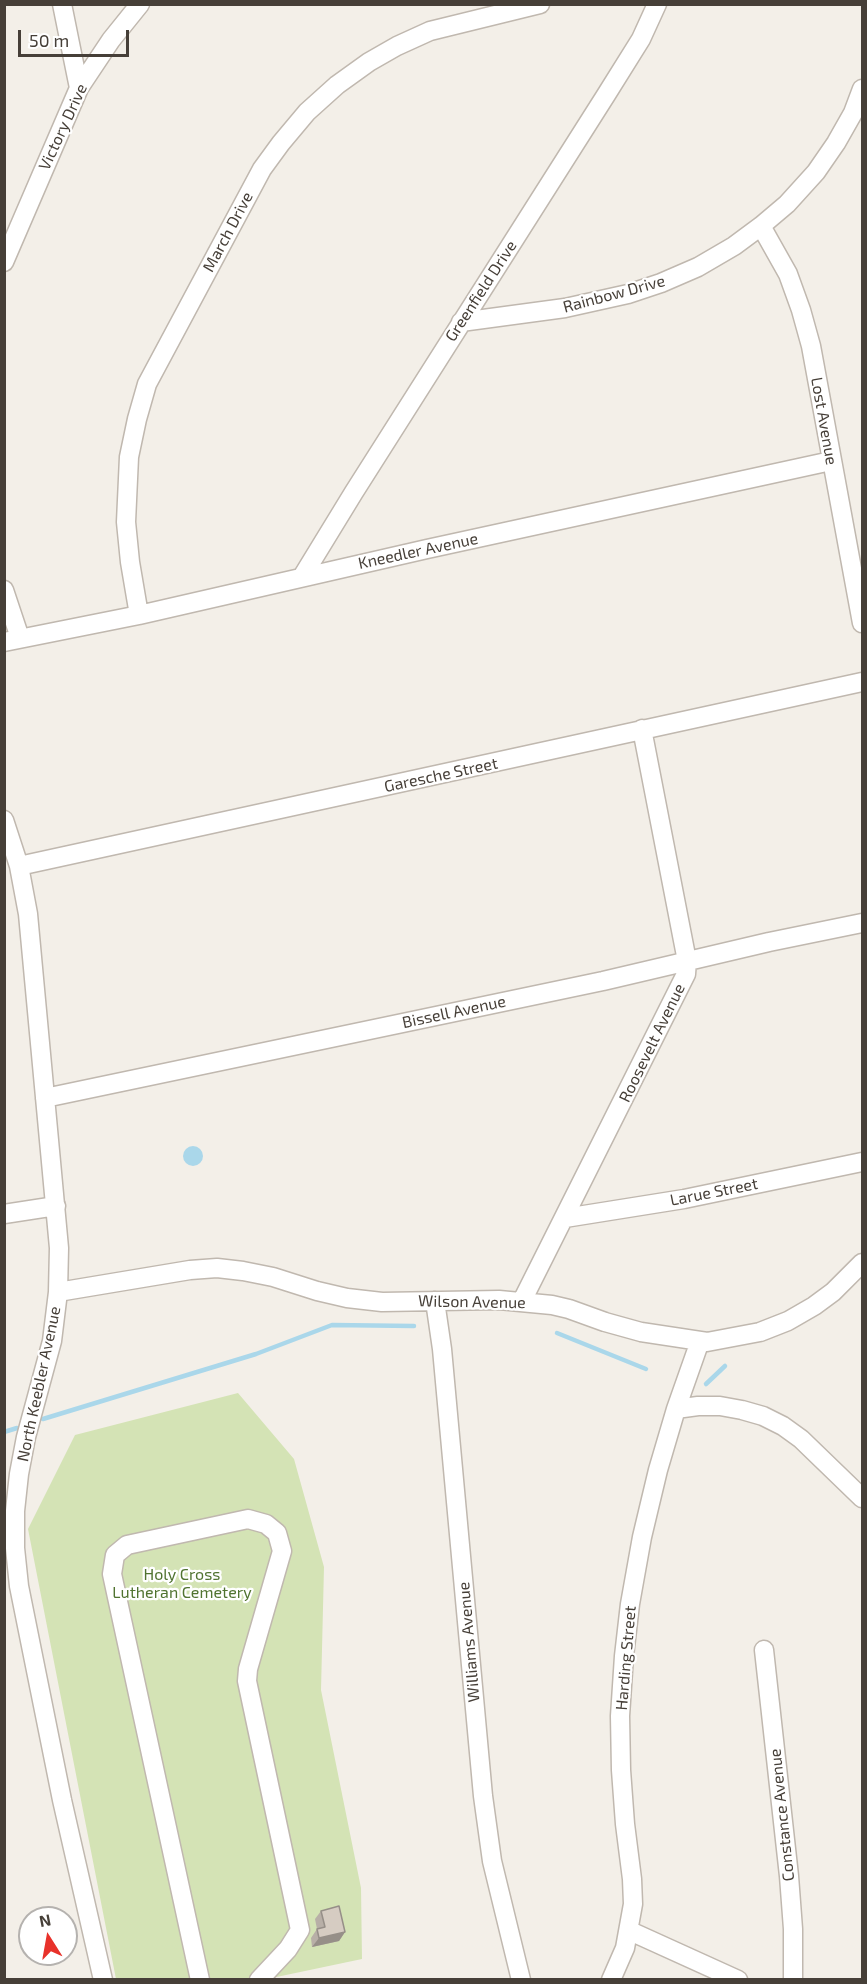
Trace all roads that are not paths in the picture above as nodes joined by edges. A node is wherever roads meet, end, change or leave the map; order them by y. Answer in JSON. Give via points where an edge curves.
{"nodes":[{"id":1,"x":62,"y":4,"type":"edge"},
{"id":2,"x":140,"y":4,"type":"edge"},
{"id":3,"x":540,"y":4,"type":"edge"},
{"id":4,"x":657,"y":4,"type":"edge"},
{"id":5,"x":79,"y":88,"type":"junction"},
{"id":6,"x":862,"y":90,"type":"edge"},
{"id":7,"x":761,"y":226,"type":"junction"},
{"id":8,"x":4,"y":262,"type":"edge"},
{"id":9,"x":461,"y":322,"type":"junction"},
{"id":10,"x":831,"y":461,"type":"junction"},
{"id":11,"x":854,"y":536,"type":"edge"},
{"id":12,"x":302,"y":577,"type":"junction"},
{"id":13,"x":4,"y":590,"type":"edge"},
{"id":14,"x":139,"y":615,"type":"junction"},
{"id":15,"x":862,"y":623,"type":"edge"},
{"id":16,"x":12,"y":640,"type":"edge"},
{"id":17,"x":862,"y":682,"type":"edge"},
{"id":18,"x":642,"y":729,"type":"junction"},
{"id":19,"x":4,"y":820,"type":"edge"},
{"id":20,"x":19,"y":866,"type":"junction"},
{"id":21,"x":862,"y":922,"type":"edge"},
{"id":22,"x":687,"y":961,"type":"junction"},
{"id":23,"x":45,"y":1098,"type":"junction"},
{"id":24,"x":862,"y":1162,"type":"edge"},
{"id":25,"x":56,"y":1206,"type":"junction"},
{"id":26,"x":4,"y":1214,"type":"edge"},
{"id":27,"x":565,"y":1218,"type":"junction"},
{"id":28,"x":862,"y":1263,"type":"edge"},
{"id":29,"x":58,"y":1292,"type":"junction"},
{"id":30,"x":435,"y":1301,"type":"junction"},
{"id":31,"x":522,"y":1301,"type":"junction"},
{"id":32,"x":700,"y":1341,"type":"junction"},
{"id":33,"x":676,"y":1409,"type":"junction"},
{"id":34,"x":862,"y":1498,"type":"edge"},
{"id":35,"x":12,"y":1588,"type":"edge"},
{"id":36,"x":764,"y":1650,"type":"dead end"},
{"id":37,"x":630,"y":1931,"type":"junction"},
{"id":38,"x":103,"y":1980,"type":"edge"},
{"id":39,"x":200,"y":1980,"type":"edge"},
{"id":40,"x":259,"y":1980,"type":"edge"},
{"id":41,"x":521,"y":1980,"type":"edge"},
{"id":42,"x":611,"y":1980,"type":"edge"},
{"id":43,"x":738,"y":1980,"type":"edge"},
{"id":44,"x":793,"y":1980,"type":"edge"}],
"edges":[{"from":1,"to":5,"type":"street"},
{"from":2,"to":5,"type":"street","name":"Victory Drive"},
{"from":3,"to":14,"type":"street","name":"March Drive","via":[[430,31],[369,62],[307,112],[262,169],[147,384],[136,419],[129,457],[126,522]]},
{"from":4,"to":9,"type":"street","name":"Greenfield Drive","via":[[641,39]]},
{"from":5,"to":8,"type":"street","name":"Victory Drive"},
{"from":6,"to":7,"type":"street","name":"Rainbow Drive","via":[[853,113],[816,172]]},
{"from":7,"to":9,"type":"street","name":"Rainbow Drive","via":[[698,267],[650,287],[565,308]]},
{"from":7,"to":10,"type":"street","name":"Lost Avenue","via":[[788,274],[801,310]]},
{"from":9,"to":12,"type":"street","name":"Greenfield Drive"},
{"from":10,"to":11,"type":"street","name":"Lost Avenue"},
{"from":10,"to":12,"type":"street","name":"Kneedler Avenue"},
{"from":11,"to":15,"type":"street","name":"Lost Avenue"},
{"from":12,"to":14,"type":"street","name":"Kneedler Avenue"},
{"from":13,"to":16,"type":"street"},
{"from":14,"to":16,"type":"street","name":"Kneedler Avenue"},
{"from":17,"to":18,"type":"street","name":"Garesche Street"},
{"from":18,"to":20,"type":"street","name":"Garesche Street"},
{"from":18,"to":22,"type":"street","name":"Roosevelt Avenue"},
{"from":19,"to":20,"type":"street","name":"North Keebler Avenue"},
{"from":20,"to":23,"type":"street","name":"North Keebler Avenue","via":[[28,914]]},
{"from":21,"to":22,"type":"street","name":"Bissell Avenue"},
{"from":22,"to":23,"type":"street","name":"Bissell Avenue"},
{"from":22,"to":27,"type":"street","name":"Roosevelt Avenue","via":[[686,974]]},
{"from":23,"to":25,"type":"street","name":"North Keebler Avenue"},
{"from":24,"to":27,"type":"street","name":"Larue Street","via":[[684,1199]]},
{"from":25,"to":26,"type":"street"},
{"from":25,"to":29,"type":"street","name":"North Keebler Avenue"},
{"from":27,"to":31,"type":"street","name":"Roosevelt Avenue"},
{"from":28,"to":32,"type":"street","name":"Wilson Avenue","via":[[833,1292],[788,1321],[736,1338]]},
{"from":29,"to":30,"type":"street","name":"Wilson Avenue","via":[[217,1268],[243,1270],[347,1298]]},
{"from":29,"to":35,"type":"street","name":"North Keebler Avenue","via":[[52,1341],[19,1474]]},
{"from":30,"to":31,"type":"street","name":"Wilson Avenue"},
{"from":30,"to":41,"type":"street","name":"Williams Avenue","via":[[483,1796],[492,1861]]},
{"from":31,"to":32,"type":"street","name":"Wilson Avenue","via":[[569,1309],[641,1332]]},
{"from":32,"to":33,"type":"street","name":"Harding Street"},
{"from":33,"to":34,"type":"street","via":[[720,1406],[763,1416],[801,1439]]},
{"from":33,"to":37,"type":"street","name":"Harding Street","via":[[642,1537],[624,1656],[621,1770],[633,1879]]},
{"from":35,"to":38,"type":"street","name":"North Keebler Avenue"},
{"from":36,"to":44,"type":"street","name":"Constance Avenue","via":[[789,1876]]},
{"from":37,"to":42,"type":"street","name":"Harding Street"},
{"from":37,"to":43,"type":"street"},
{"from":39,"to":40,"type":"street","via":[[112,1575],[115,1555],[127,1545],[248,1519],[266,1524],[277,1533],[282,1551],[247,1682],[300,1930]]}]}
